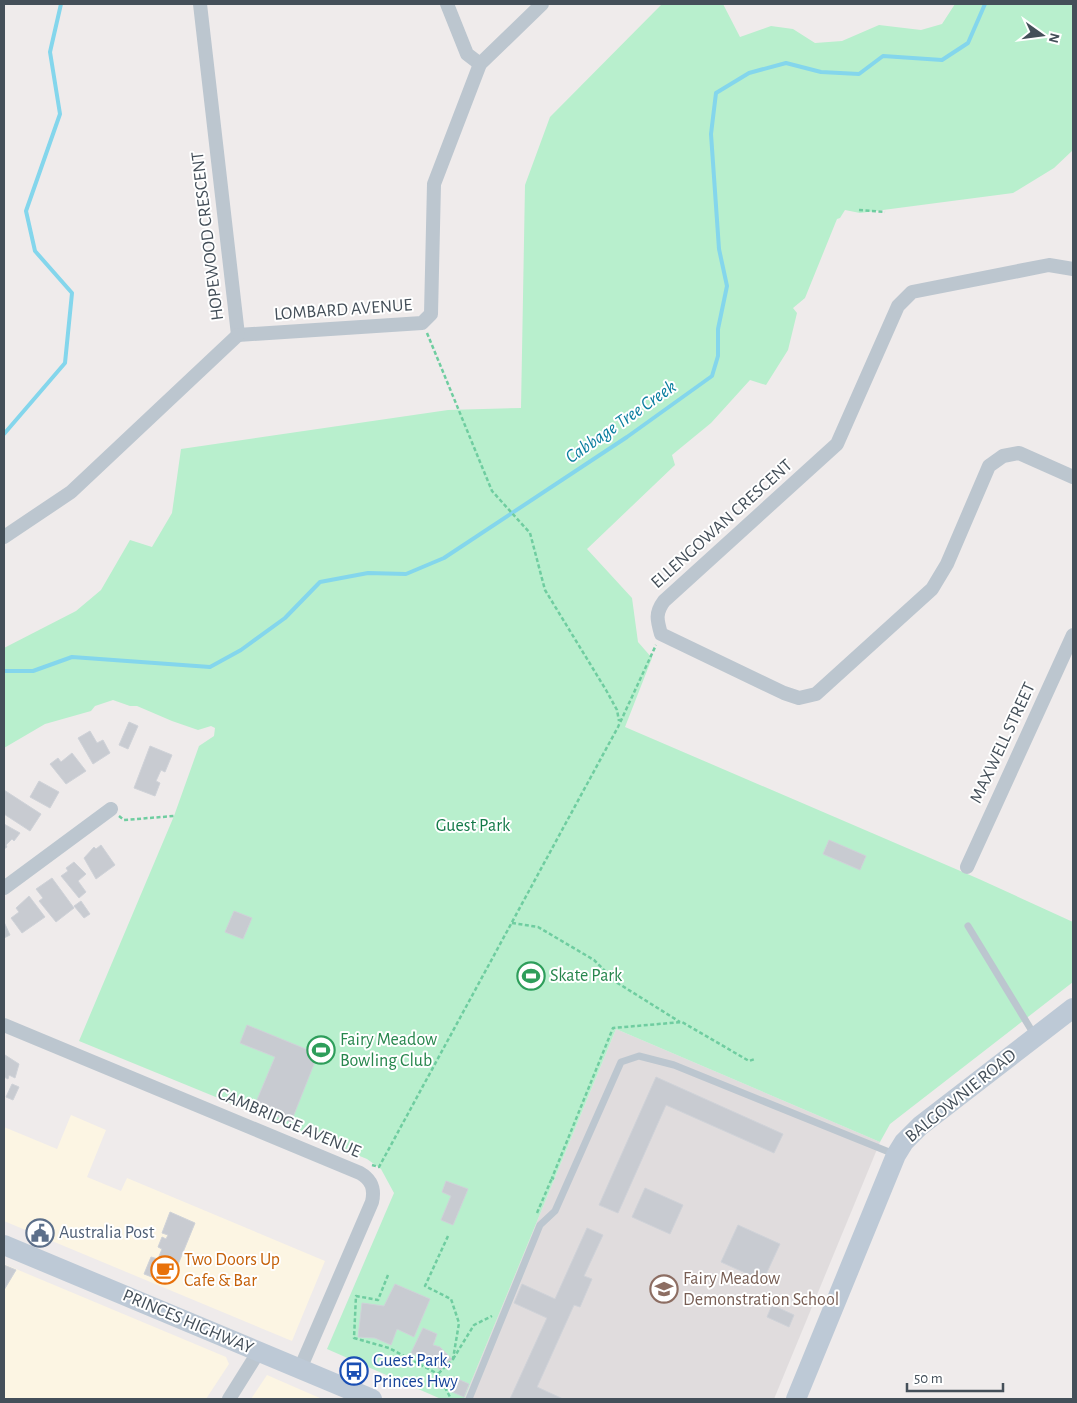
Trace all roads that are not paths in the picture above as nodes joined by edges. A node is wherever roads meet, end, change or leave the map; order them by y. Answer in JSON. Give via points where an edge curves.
{"nodes":[{"id":1,"x":200,"y":4,"type":"edge"},
{"id":2,"x":448,"y":4,"type":"edge"},
{"id":3,"x":542,"y":4,"type":"edge"},
{"id":4,"x":480,"y":64,"type":"junction"},
{"id":5,"x":1073,"y":270,"type":"edge"},
{"id":6,"x":238,"y":335,"type":"junction"},
{"id":7,"x":1073,"y":477,"type":"edge"},
{"id":8,"x":4,"y":537,"type":"edge"},
{"id":9,"x":1073,"y":636,"type":"edge"},
{"id":10,"x":111,"y":809,"type":"road end"},
{"id":11,"x":967,"y":867,"type":"dead end"},
{"id":12,"x":4,"y":888,"type":"edge"},
{"id":13,"x":968,"y":926,"type":"dead end"},
{"id":14,"x":1073,"y":1008,"type":"edge"},
{"id":15,"x":4,"y":1025,"type":"edge"},
{"id":16,"x":1035,"y":1036,"type":"junction"},
{"id":17,"x":896,"y":1155,"type":"junction"},
{"id":18,"x":4,"y":1244,"type":"edge"},
{"id":19,"x":259,"y":1351,"type":"junction"},
{"id":20,"x":300,"y":1369,"type":"junction"},
{"id":21,"x":229,"y":1399,"type":"edge"},
{"id":22,"x":372,"y":1399,"type":"edge"},
{"id":23,"x":469,"y":1399,"type":"edge"},
{"id":24,"x":796,"y":1399,"type":"edge"}],
"edges":[{"from":1,"to":6,"type":"street","name":"HOPEWOOD CRESCENT"},
{"from":2,"to":4,"type":"street","via":[[467,54]]},
{"from":3,"to":4,"type":"street","name":"LOMBARD AVENUE"},
{"from":4,"to":6,"type":"street","name":"LOMBARD AVENUE","via":[[434,184],[430,314],[422,323]]},
{"from":5,"to":7,"type":"street","name":"ELLENGOWAN CRESCENT","via":[[1049,265],[912,292],[898,306],[838,444],[664,601],[657,610],[661,634],[784,693],[799,698],[816,694],[932,589],[947,564],[989,466],[1003,456],[1019,453]]},
{"from":6,"to":8,"type":"street","name":"HOPEWOOD CRESCENT","via":[[71,492]]},
{"from":9,"to":11,"type":"street","name":"MAXWELL STREET"},
{"from":10,"to":12,"type":"street"},
{"from":13,"to":16,"type":"lane"},
{"from":14,"to":16,"type":"main road","name":"BALGOWNIE ROAD"},
{"from":15,"to":20,"type":"street","name":"CAMBRIDGE AVENUE","via":[[360,1173],[370,1181],[372,1202]]},
{"from":16,"to":17,"type":"main road","name":"BALGOWNIE ROAD","via":[[920,1126]]},
{"from":17,"to":23,"type":"lane","via":[[674,1065],[639,1056],[621,1062],[555,1211],[540,1226]]},
{"from":17,"to":24,"type":"main road","name":"BALGOWNIE ROAD"},
{"from":18,"to":19,"type":"main road","name":"PRINCES HIGHWAY"},
{"from":19,"to":20,"type":"main road","name":"PRINCES HIGHWAY"},
{"from":19,"to":21,"type":"street"},
{"from":20,"to":22,"type":"main road","name":"PRINCES HIGHWAY"}]}
